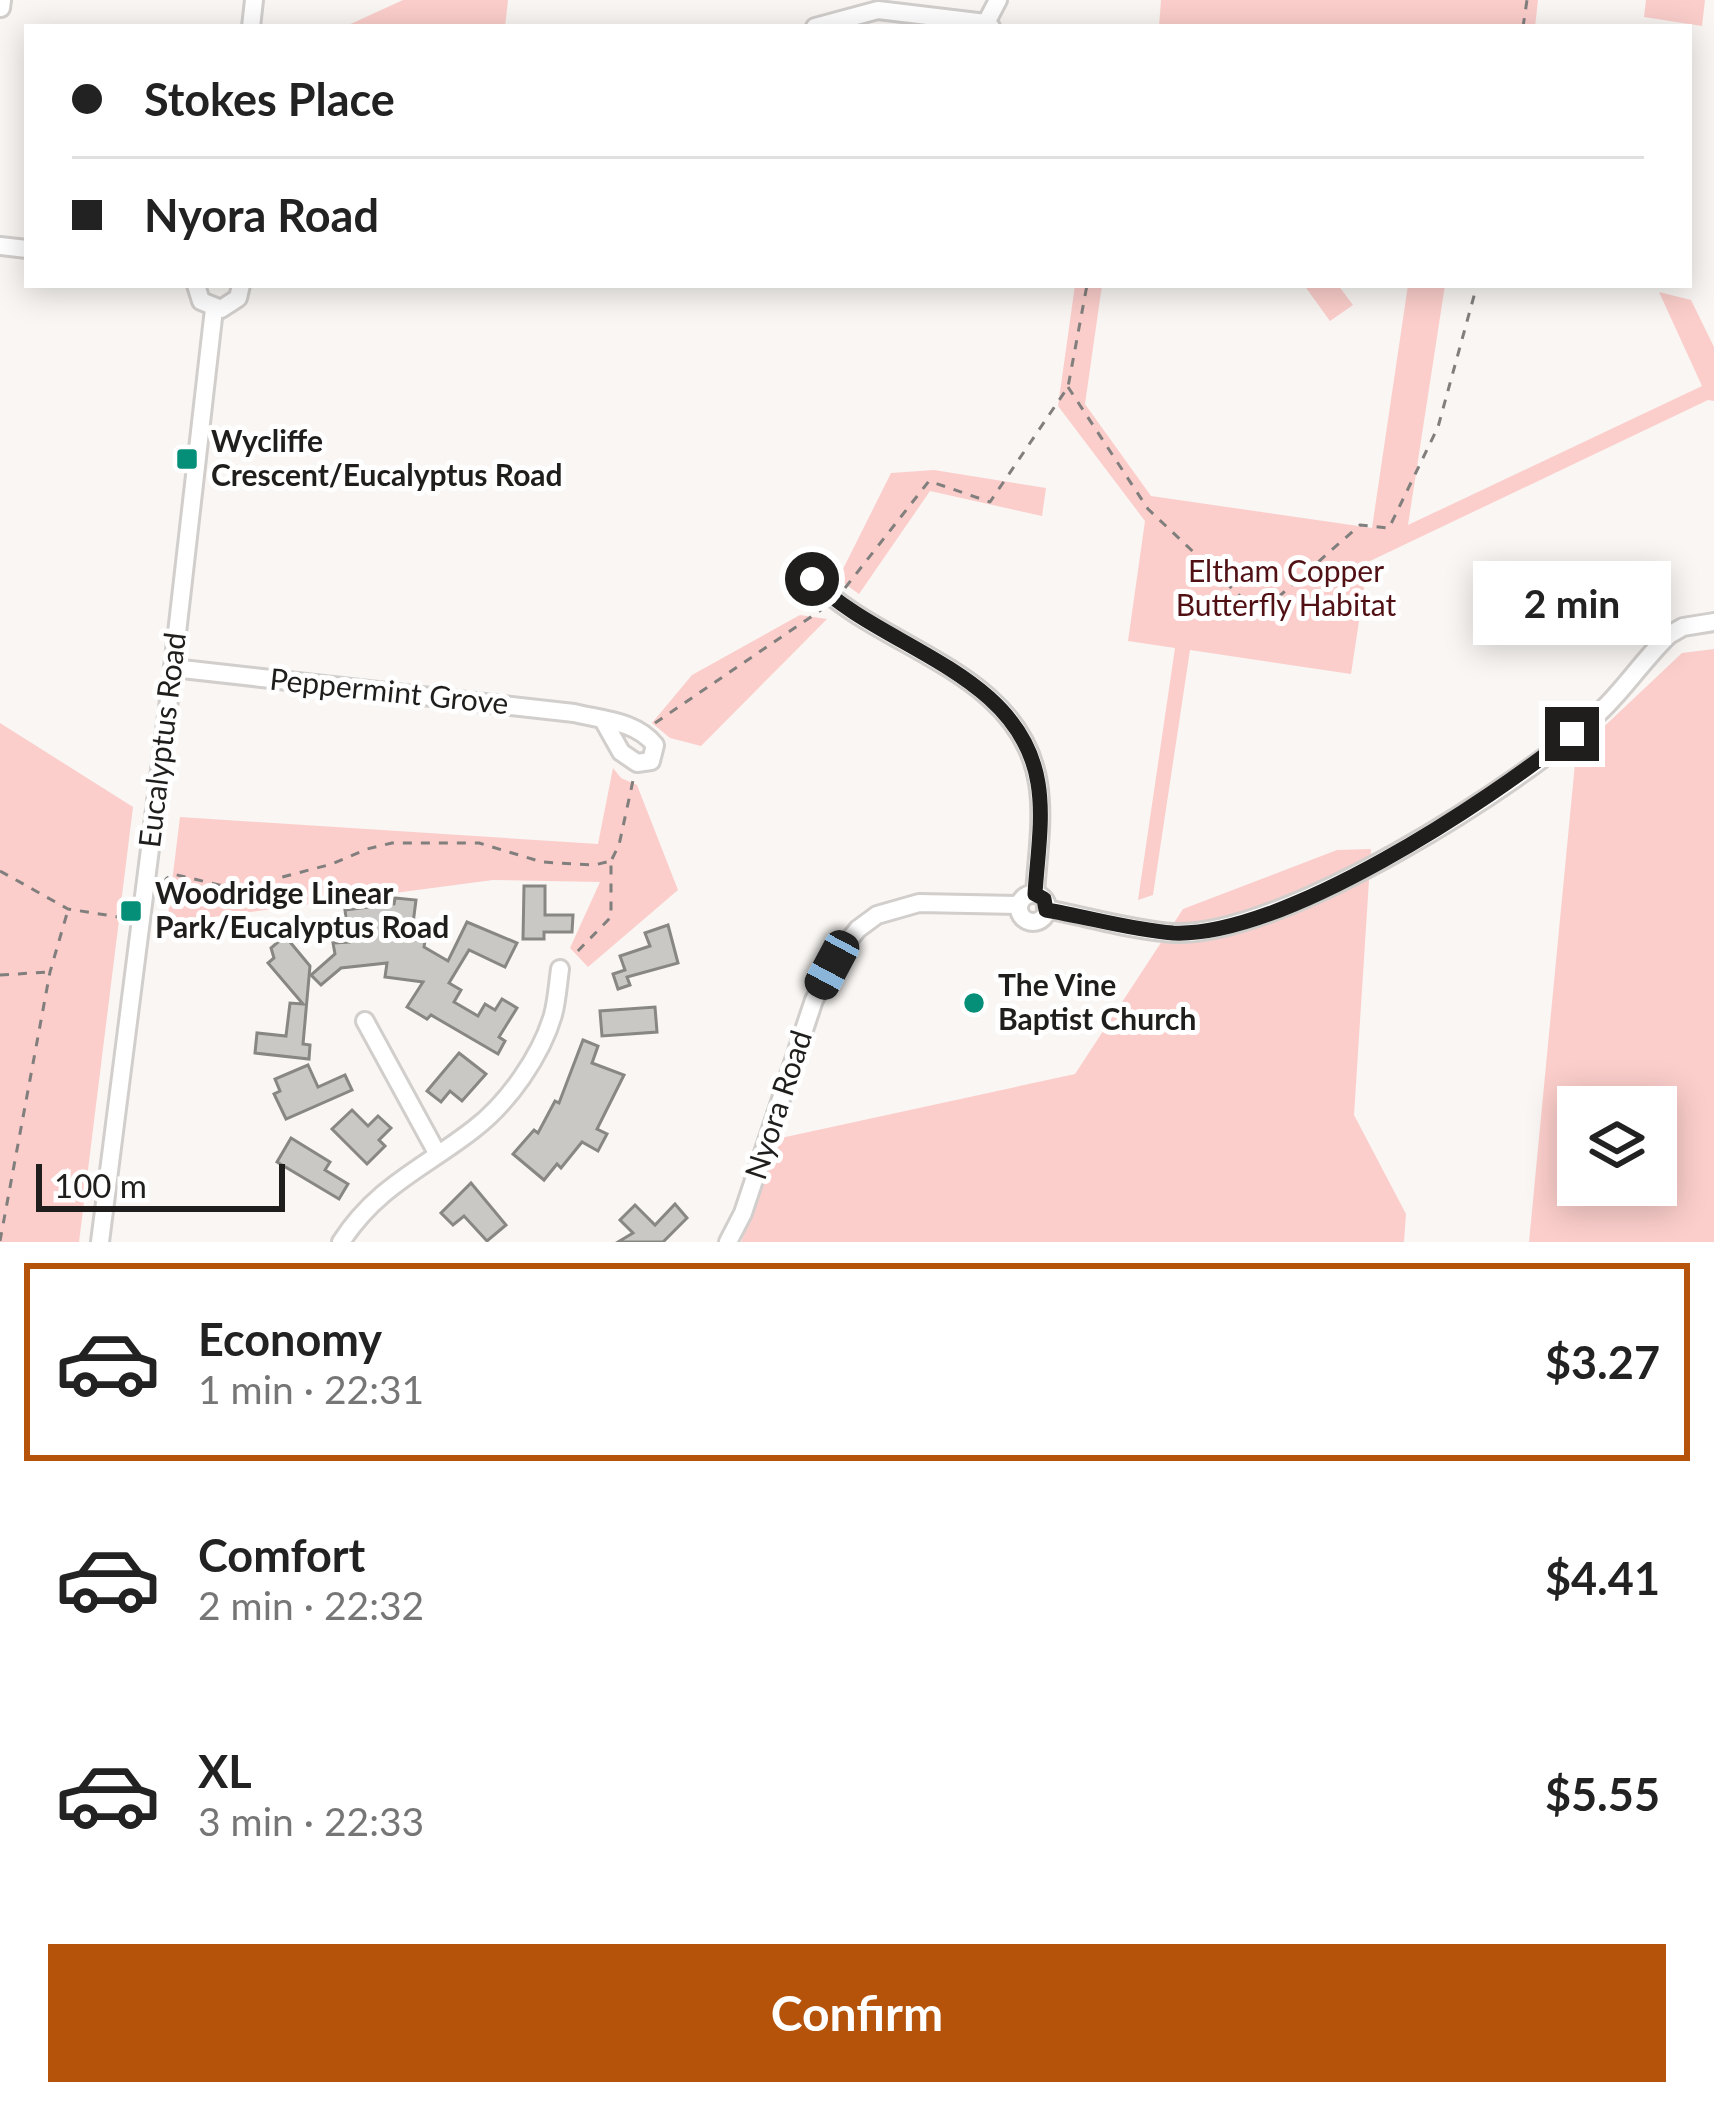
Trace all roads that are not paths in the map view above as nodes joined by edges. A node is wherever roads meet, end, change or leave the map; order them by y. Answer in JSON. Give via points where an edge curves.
{"nodes":[{"id":1,"x":825,"y":24,"type":"edge"},
{"id":2,"x":982,"y":24,"type":"edge"},
{"id":3,"x":197,"y":288,"type":"edge"},
{"id":4,"x":240,"y":288,"type":"edge"},
{"id":5,"x":214,"y":309,"type":"junction"},
{"id":6,"x":812,"y":579,"type":"dead end"},
{"id":7,"x":1714,"y":622,"type":"edge"},
{"id":8,"x":173,"y":668,"type":"junction"},
{"id":9,"x":603,"y":720,"type":"junction"},
{"id":10,"x":1041,"y":902,"type":"junction"},
{"id":11,"x":560,"y":969,"type":"road end"},
{"id":12,"x":365,"y":1021,"type":"dead end"},
{"id":13,"x":437,"y":1153,"type":"junction"},
{"id":14,"x":100,"y":1242,"type":"edge"},
{"id":15,"x":341,"y":1242,"type":"edge"},
{"id":16,"x":728,"y":1242,"type":"edge"}],
"edges":[{"from":1,"to":2,"type":"street","via":[[878,10]]},
{"from":3,"to":5,"type":"street"},
{"from":4,"to":5,"type":"street","via":[[233,304]]},
{"from":5,"to":8,"type":"street","name":"Eucalyptus Road"},
{"from":6,"to":10,"type":"street","via":[[834,602],[967,679],[1006,715],[1038,781]]},
{"from":7,"to":10,"type":"street","via":[[1669,635],[1601,711],[1544,757],[1328,890],[1214,929],[1174,933]]},
{"from":8,"to":9,"type":"street","name":"Peppermint Grove"},
{"from":8,"to":14,"type":"street","name":"Eucalyptus Road"},
{"from":9,"to":9,"type":"street","name":"Peppermint Grove","via":[[621,752],[637,763],[652,760],[655,746],[643,730]]},
{"from":10,"to":16,"type":"street","name":"Nyora Road","via":[[1043,917],[1030,922],[1019,905],[899,906],[843,946],[814,1000]]},
{"from":11,"to":13,"type":"street","via":[[553,1015],[530,1064],[476,1127]]},
{"from":12,"to":13,"type":"street"},
{"from":13,"to":15,"type":"street","via":[[371,1202]]}]}
